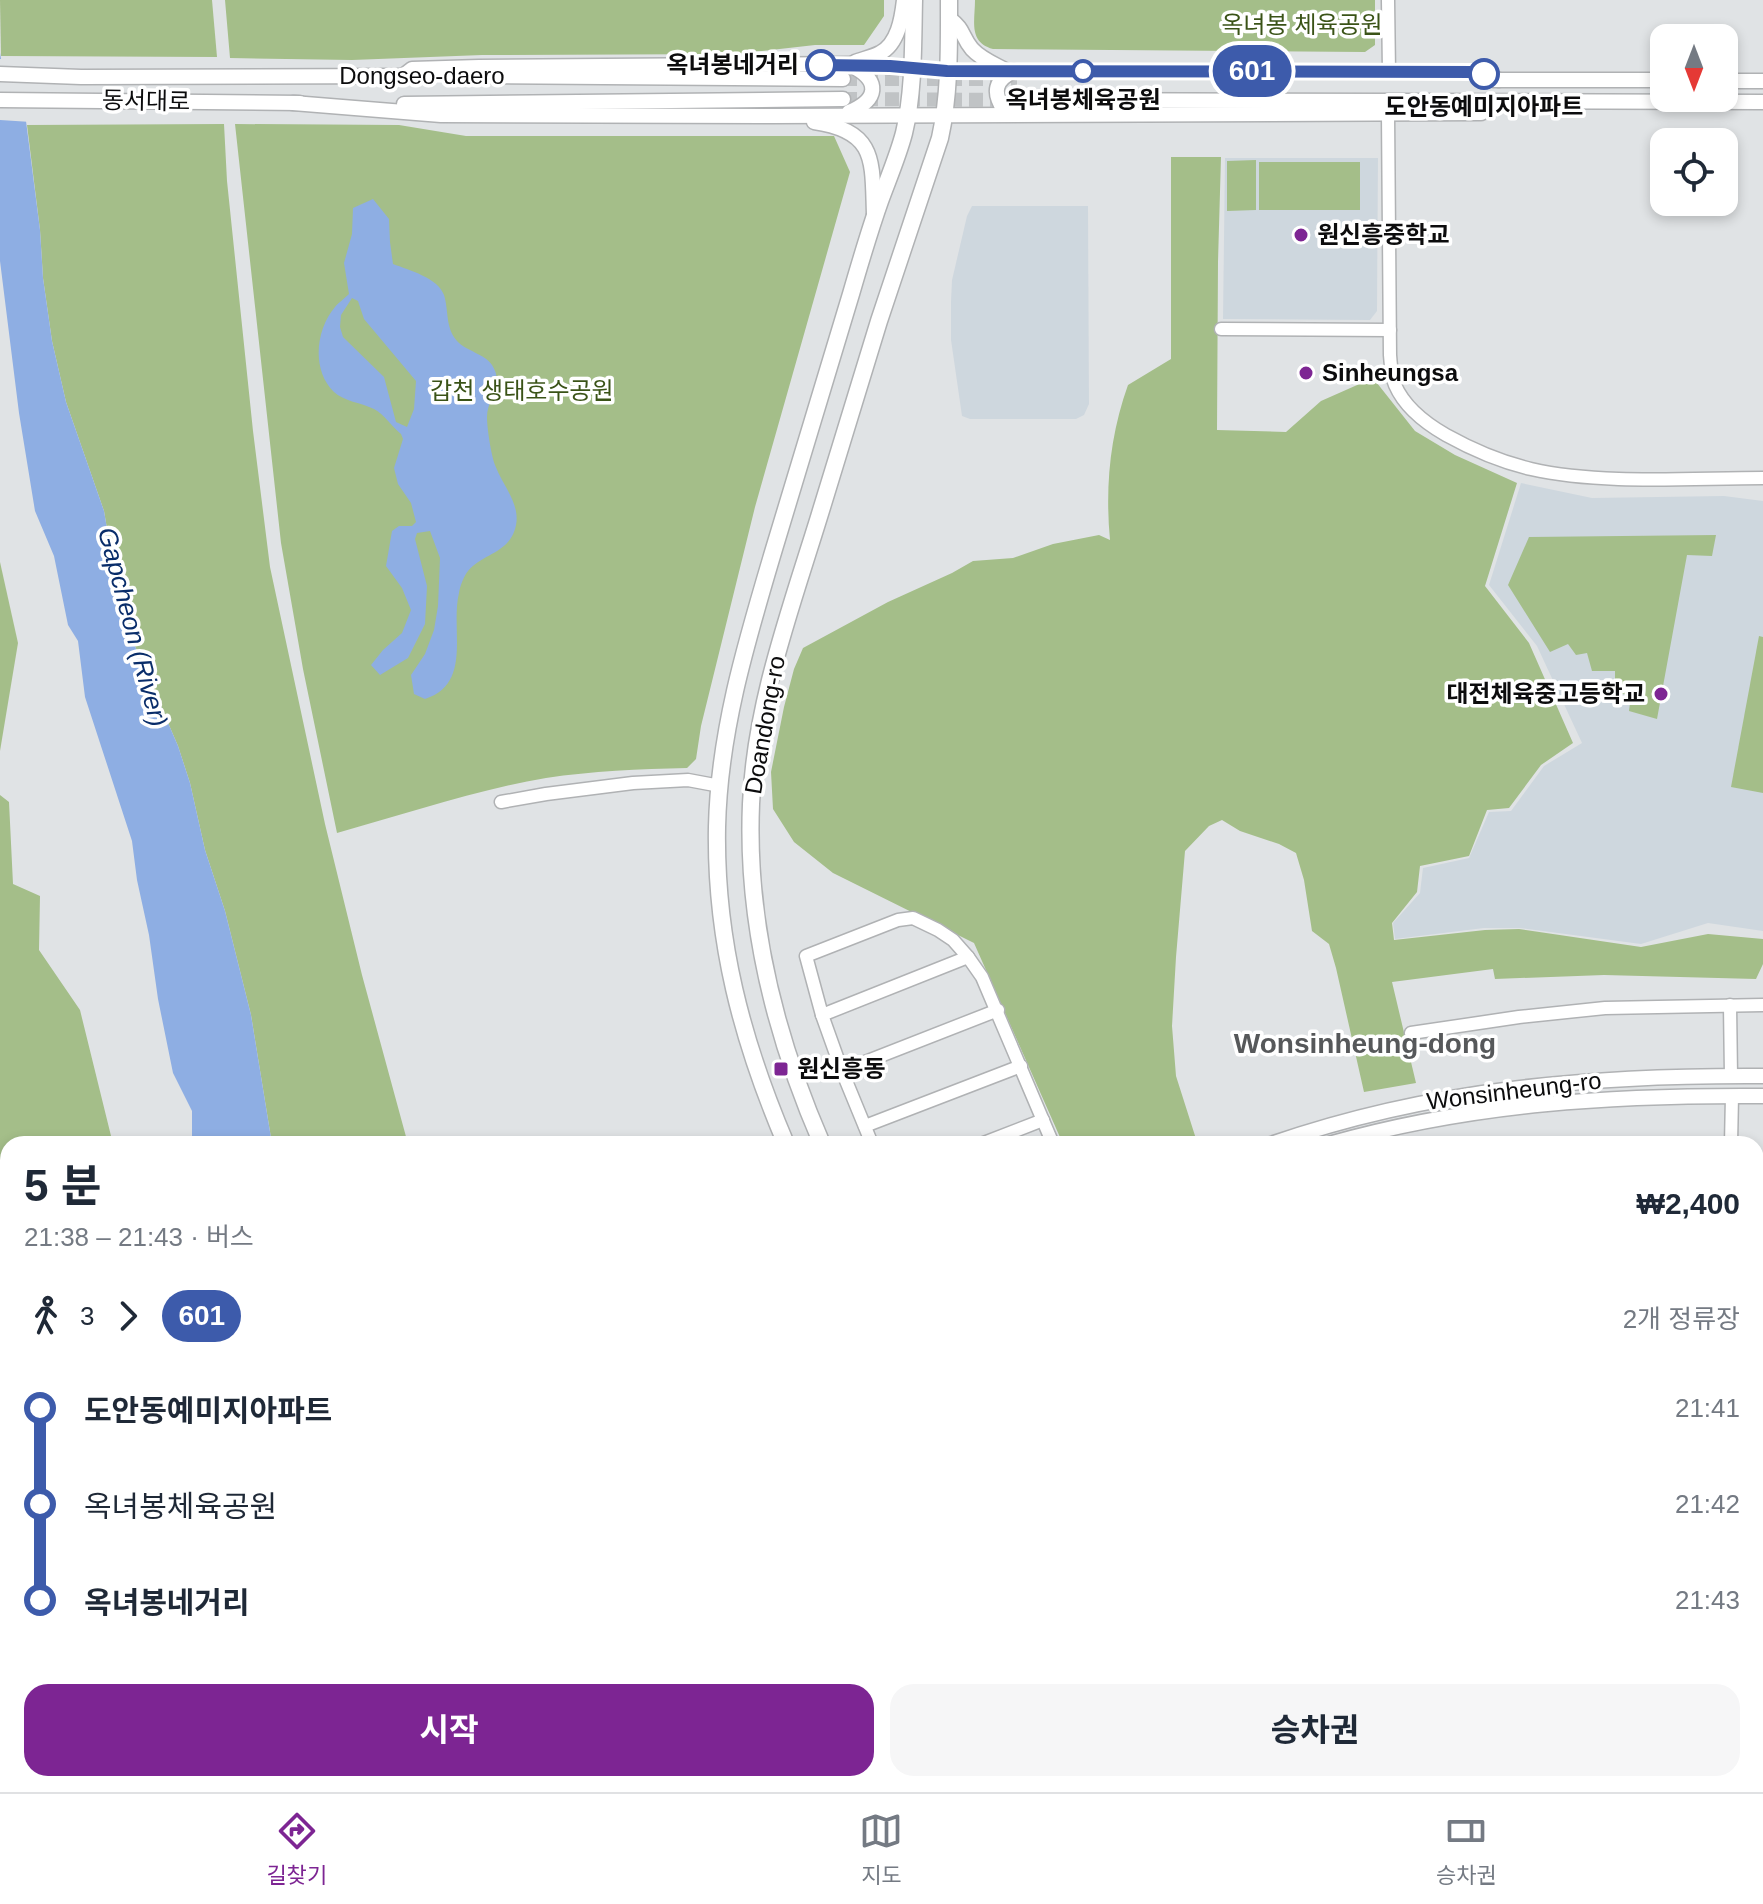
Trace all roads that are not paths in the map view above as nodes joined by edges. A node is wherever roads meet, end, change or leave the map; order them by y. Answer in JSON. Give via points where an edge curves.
{"nodes":[{"id":1,"x":904,"y":0,"type":"edge"},
{"id":2,"x":914,"y":0,"type":"edge"},
{"id":3,"x":949,"y":0,"type":"edge"},
{"id":4,"x":1388,"y":0,"type":"edge"},
{"id":5,"x":949,"y":18,"type":"junction"},
{"id":6,"x":911,"y":68,"type":"junction"},
{"id":7,"x":947,"y":71,"type":"junction"},
{"id":8,"x":846,"y":72,"type":"junction"},
{"id":9,"x":1389,"y":72,"type":"junction"},
{"id":10,"x":1016,"y":73,"type":"junction"},
{"id":11,"x":0,"y":74,"type":"edge"},
{"id":12,"x":1499,"y":80,"type":"junction"},
{"id":13,"x":1650,"y":80,"type":"edge"},
{"id":14,"x":1738,"y":81,"type":"edge"},
{"id":15,"x":1763,"y":81,"type":"edge"},
{"id":16,"x":843,"y":99,"type":"tunnel mouth"},
{"id":17,"x":0,"y":100,"type":"edge"},
{"id":18,"x":1015,"y":100,"type":"tunnel mouth"},
{"id":19,"x":1498,"y":102,"type":"junction"},
{"id":20,"x":1763,"y":102,"type":"edge"},
{"id":21,"x":403,"y":108,"type":"junction"},
{"id":22,"x":907,"y":114,"type":"junction"},
{"id":23,"x":1388,"y":114,"type":"junction"},
{"id":24,"x":840,"y":115,"type":"junction"},
{"id":25,"x":945,"y":115,"type":"junction"},
{"id":26,"x":1028,"y":115,"type":"junction"},
{"id":27,"x":774,"y":116,"type":"junction"},
{"id":28,"x":874,"y":217,"type":"junction"},
{"id":29,"x":1221,"y":329,"type":"dead end"},
{"id":30,"x":1390,"y":330,"type":"junction"},
{"id":31,"x":1763,"y":478,"type":"edge"},
{"id":32,"x":720,"y":786,"type":"junction"},
{"id":33,"x":501,"y":802,"type":"dead end"},
{"id":34,"x":968,"y":957,"type":"junction"},
{"id":35,"x":1730,"y":1005,"type":"junction"},
{"id":36,"x":1763,"y":1005,"type":"edge"},
{"id":37,"x":998,"y":1010,"type":"junction"},
{"id":38,"x":822,"y":1015,"type":"junction"},
{"id":39,"x":1411,"y":1033,"type":"dead end"},
{"id":40,"x":1021,"y":1066,"type":"junction"},
{"id":41,"x":842,"y":1071,"type":"junction"},
{"id":42,"x":1731,"y":1076,"type":"junction"},
{"id":43,"x":1763,"y":1076,"type":"edge"},
{"id":44,"x":1732,"y":1096,"type":"junction"},
{"id":45,"x":1763,"y":1096,"type":"edge"},
{"id":46,"x":1354,"y":1117,"type":"junction"},
{"id":47,"x":1043,"y":1120,"type":"junction"},
{"id":48,"x":865,"y":1126,"type":"junction"},
{"id":49,"x":783,"y":1136,"type":"edge"},
{"id":50,"x":819,"y":1136,"type":"edge"},
{"id":51,"x":869,"y":1136,"type":"edge"},
{"id":52,"x":1002,"y":1136,"type":"edge"},
{"id":53,"x":1050,"y":1136,"type":"edge"},
{"id":54,"x":1296,"y":1136,"type":"edge"},
{"id":55,"x":1357,"y":1136,"type":"edge"},
{"id":56,"x":1374,"y":1136,"type":"edge"},
{"id":57,"x":1731,"y":1136,"type":"edge"}],
"edges":[{"from":1,"to":8,"type":"street","via":[[889,47]]},
{"from":2,"to":6,"type":"main road"},
{"from":3,"to":5,"type":"main road","name":"Doandong-ro"},
{"from":4,"to":9,"type":"street"},
{"from":5,"to":7,"type":"main road","name":"Doandong-ro"},
{"from":5,"to":10,"type":"street","via":[[982,57]]},
{"from":6,"to":7,"type":"street","name":"Dongseo-daero"},
{"from":6,"to":8,"type":"street","name":"Dongseo-daero"},
{"from":6,"to":22,"type":"main road"},
{"from":7,"to":10,"type":"street","name":"Dongseo-daero"},
{"from":7,"to":25,"type":"main road","name":"Doandong-ro"},
{"from":8,"to":11,"type":"street","name":"Dongseo-daero"},
{"from":8,"to":24,"type":"street","via":[[868,74],[871,94],[862,106]]},
{"from":9,"to":10,"type":"street"},
{"from":9,"to":12,"type":"street","via":[[1477,72]]},
{"from":10,"to":12,"type":"street"},
{"from":10,"to":26,"type":"street","via":[[1002,77],[998,100],[1004,110]]},
{"from":12,"to":13,"type":"street"},
{"from":14,"to":15,"type":"street"},
{"from":16,"to":21,"type":"street","name":"Dongseo-daero"},
{"from":17,"to":21,"type":"street","name":"동서대로"},
{"from":18,"to":19,"type":"street"},
{"from":19,"to":20,"type":"street"},
{"from":19,"to":23,"type":"street","via":[[1481,113]]},
{"from":21,"to":27,"type":"street","via":[[441,115]]},
{"from":22,"to":24,"type":"street"},
{"from":22,"to":25,"type":"street"},
{"from":22,"to":28,"type":"main road"},
{"from":23,"to":26,"type":"street"},
{"from":23,"to":30,"type":"street"},
{"from":24,"to":27,"type":"street"},
{"from":25,"to":26,"type":"street"},
{"from":25,"to":50,"type":"main road","name":"Doandong-ro","via":[[779,646],[754,764],[751,867],[763,967]]},
{"from":27,"to":28,"type":"street","via":[[853,133],[870,158]]},
{"from":28,"to":32,"type":"main road","via":[[751,628],[732,702]]},
{"from":29,"to":30,"type":"street"},
{"from":30,"to":31,"type":"street","via":[[1393,382],[1407,406],[1439,431],[1489,456],[1533,470],[1615,479]]},
{"from":32,"to":33,"type":"street","via":[[688,780],[633,783]]},
{"from":32,"to":49,"type":"main road","via":[[717,827],[728,961],[757,1071]]},
{"from":34,"to":37,"type":"street"},
{"from":34,"to":38,"type":"street"},
{"from":34,"to":38,"type":"street","via":[[953,940],[913,918],[806,956]]},
{"from":35,"to":36,"type":"street"},
{"from":35,"to":39,"type":"street","via":[[1605,1008]]},
{"from":35,"to":42,"type":"street"},
{"from":37,"to":40,"type":"street"},
{"from":37,"to":41,"type":"street"},
{"from":38,"to":41,"type":"street"},
{"from":40,"to":47,"type":"street"},
{"from":40,"to":48,"type":"street"},
{"from":41,"to":48,"type":"street"},
{"from":42,"to":43,"type":"street","name":"Wonsinheung-ro"},
{"from":42,"to":46,"type":"street","name":"Wonsinheung-ro","via":[[1608,1078],[1518,1087]]},
{"from":44,"to":45,"type":"street","name":"Wonsinheung-ro"},
{"from":44,"to":56,"type":"street","name":"Wonsinheung-ro","via":[[1511,1107]]},
{"from":44,"to":57,"type":"street"},
{"from":46,"to":54,"type":"street","name":"Wonsinheung-ro"},
{"from":46,"to":55,"type":"street"},
{"from":47,"to":52,"type":"street"},
{"from":47,"to":53,"type":"street"},
{"from":48,"to":51,"type":"street"}]}
